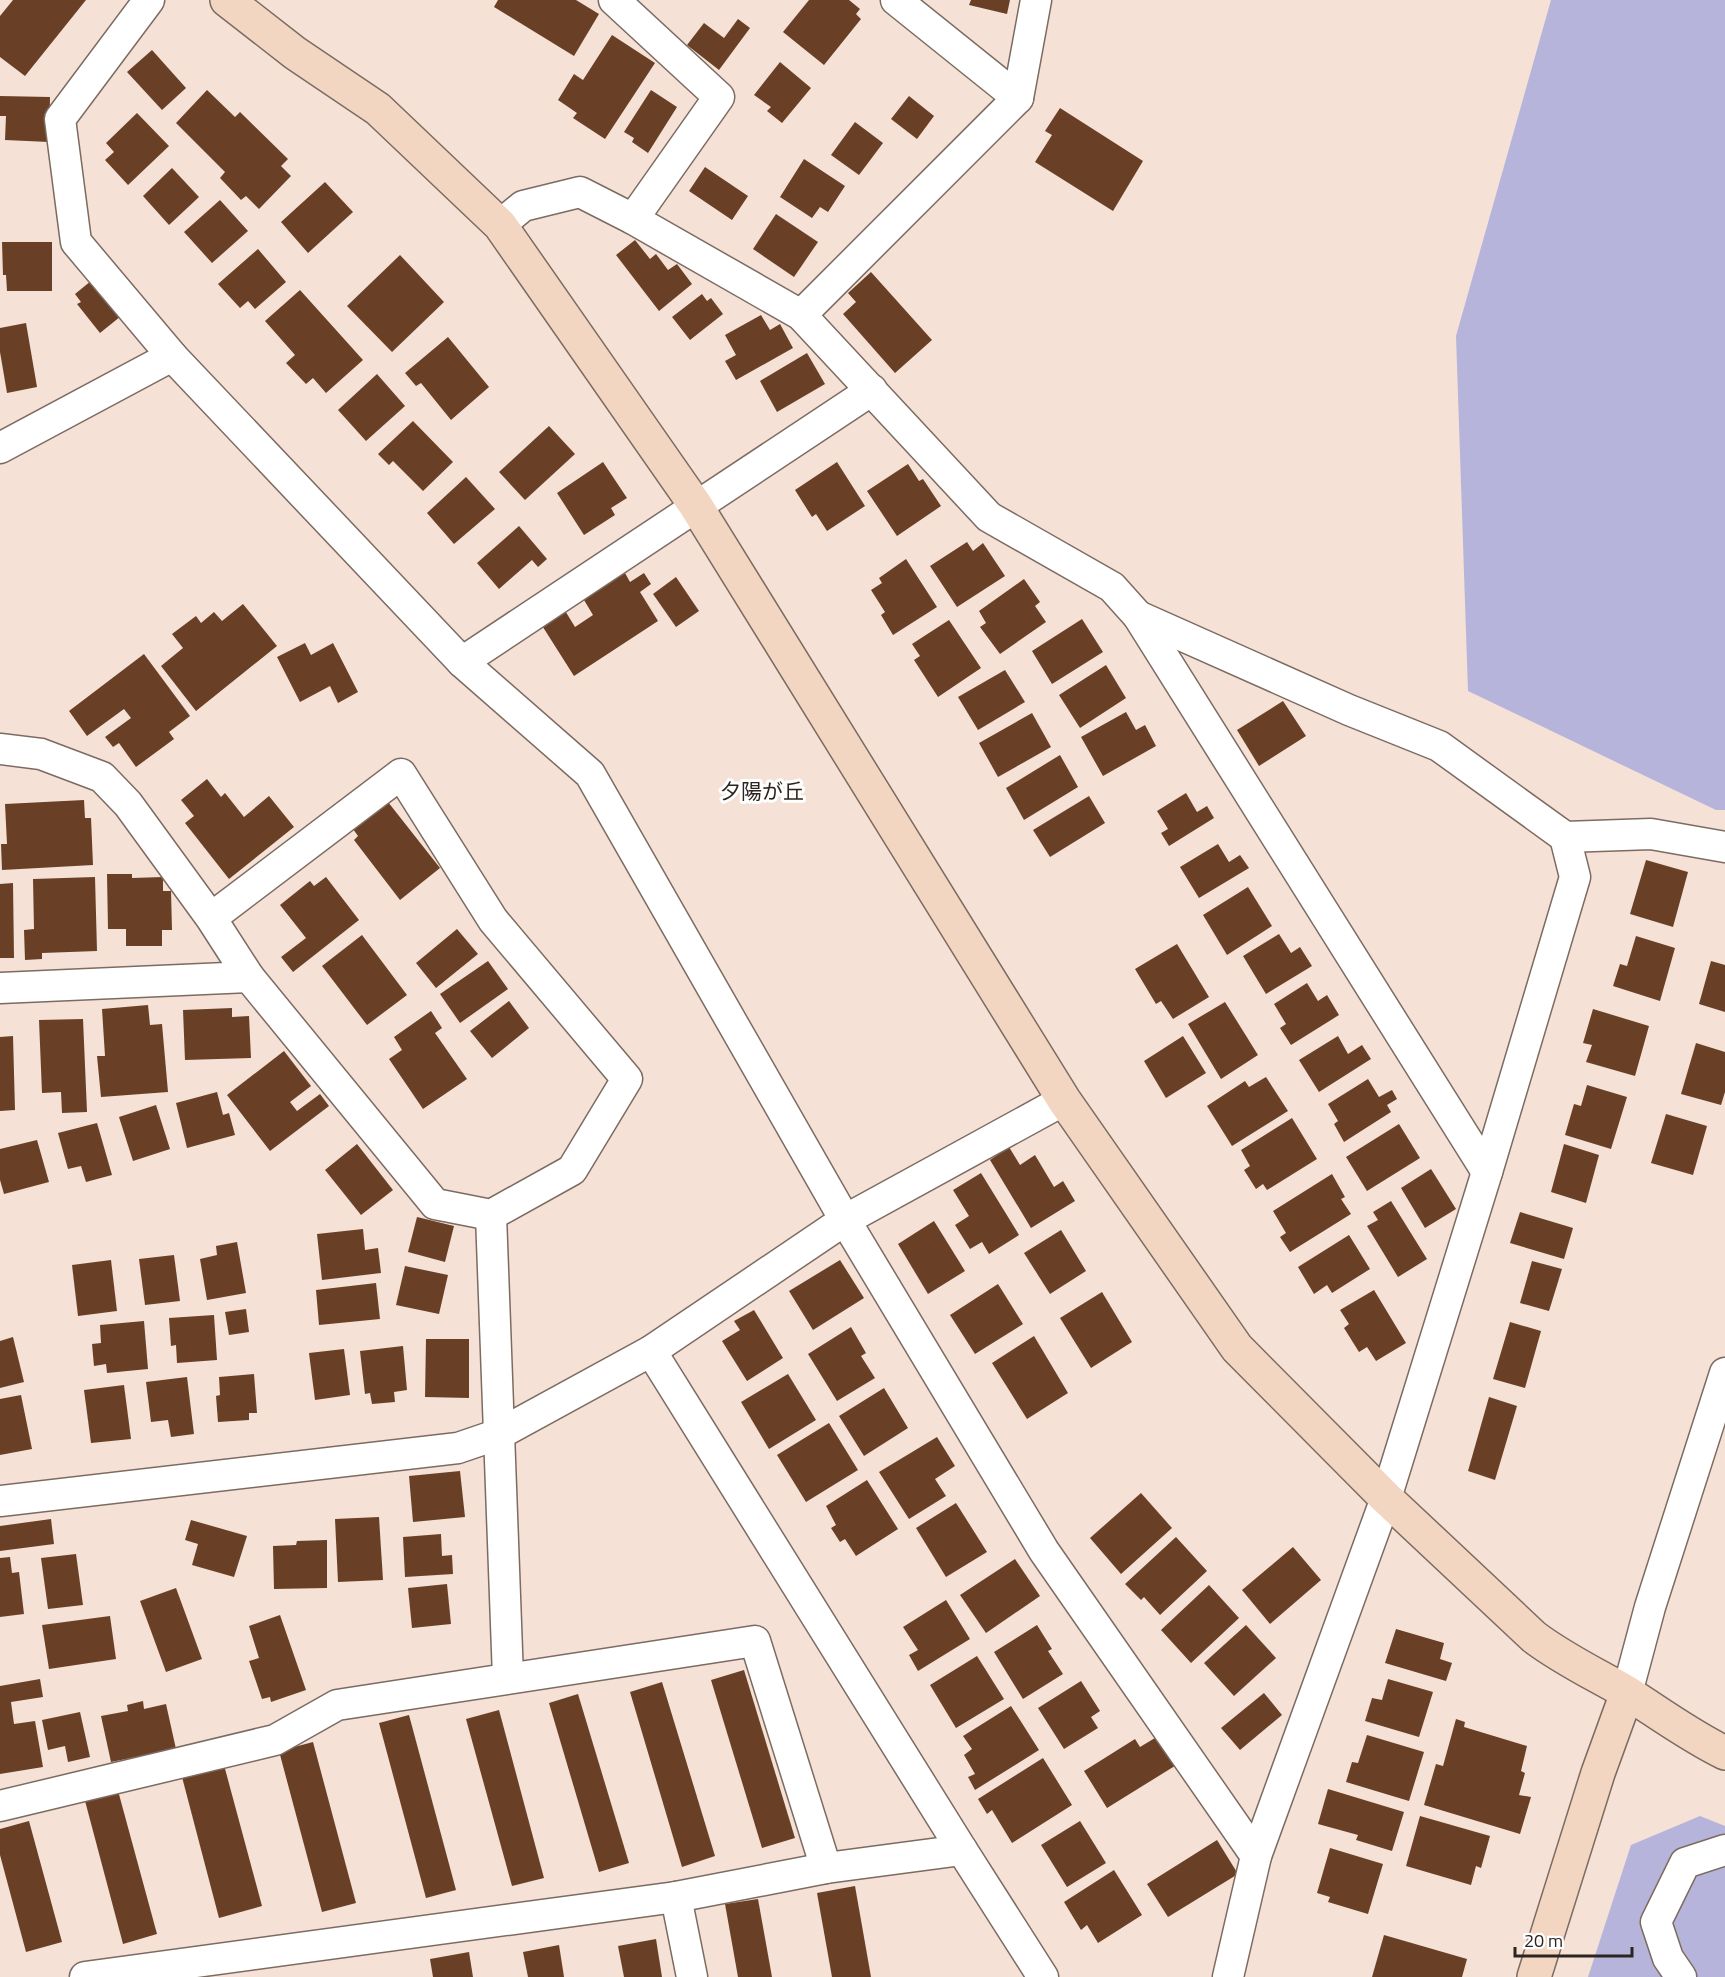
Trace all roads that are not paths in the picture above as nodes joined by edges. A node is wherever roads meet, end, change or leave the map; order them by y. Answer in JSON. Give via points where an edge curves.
{"nodes":[{"id":1,"x":149,"y":0,"type":"edge"},
{"id":2,"x":227,"y":0,"type":"edge"},
{"id":3,"x":614,"y":0,"type":"edge"},
{"id":4,"x":896,"y":0,"type":"edge"},
{"id":5,"x":1036,"y":0,"type":"edge"},
{"id":6,"x":1018,"y":99,"type":"junction"},
{"id":7,"x":633,"y":219,"type":"junction"},
{"id":8,"x":500,"y":225,"type":"junction"},
{"id":9,"x":801,"y":315,"type":"junction"},
{"id":10,"x":172,"y":356,"type":"junction"},
{"id":11,"x":872,"y":390,"type":"junction"},
{"id":12,"x":0,"y":447,"type":"edge"},
{"id":13,"x":696,"y":506,"type":"junction"},
{"id":14,"x":1138,"y":616,"type":"junction"},
{"id":15,"x":462,"y":662,"type":"junction"},
{"id":16,"x":0,"y":749,"type":"edge"},
{"id":17,"x":1565,"y":837,"type":"junction"},
{"id":18,"x":1725,"y":847,"type":"edge"},
{"id":19,"x":211,"y":918,"type":"junction"},
{"id":20,"x":249,"y":977,"type":"junction"},
{"id":21,"x":0,"y":988,"type":"edge"},
{"id":22,"x":1064,"y":1100,"type":"junction"},
{"id":23,"x":1487,"y":1172,"type":"junction"},
{"id":24,"x":491,"y":1215,"type":"junction"},
{"id":25,"x":845,"y":1220,"type":"junction"},
{"id":26,"x":651,"y":1351,"type":"junction"},
{"id":27,"x":1725,"y":1373,"type":"edge"},
{"id":28,"x":499,"y":1434,"type":"junction"},
{"id":29,"x":1386,"y":1498,"type":"junction"},
{"id":30,"x":0,"y":1502,"type":"edge"},
{"id":31,"x":508,"y":1678,"type":"junction"},
{"id":32,"x":1627,"y":1693,"type":"junction"},
{"id":33,"x":1725,"y":1753,"type":"edge"},
{"id":34,"x":0,"y":1806,"type":"edge"},
{"id":35,"x":962,"y":1850,"type":"junction"},
{"id":36,"x":1725,"y":1850,"type":"edge"},
{"id":37,"x":1256,"y":1856,"type":"junction"},
{"id":38,"x":826,"y":1868,"type":"junction"},
{"id":39,"x":676,"y":1897,"type":"junction"},
{"id":40,"x":85,"y":1977,"type":"edge"},
{"id":41,"x":692,"y":1977,"type":"edge"},
{"id":42,"x":1043,"y":1977,"type":"edge"},
{"id":43,"x":1228,"y":1977,"type":"edge"},
{"id":44,"x":1534,"y":1977,"type":"edge"},
{"id":45,"x":1680,"y":1977,"type":"edge"}],
"edges":[{"from":1,"to":10,"type":"street","via":[[60,119],[76,242]]},
{"from":2,"to":8,"type":"street","via":[[295,53],[378,109]]},
{"from":3,"to":7,"type":"street","via":[[718,97]]},
{"from":4,"to":6,"type":"street"},
{"from":5,"to":6,"type":"street"},
{"from":6,"to":9,"type":"street"},
{"from":7,"to":8,"type":"street","via":[[580,192],[524,206]]},
{"from":7,"to":9,"type":"street"},
{"from":8,"to":13,"type":"street"},
{"from":9,"to":11,"type":"street"},
{"from":10,"to":12,"type":"street"},
{"from":10,"to":15,"type":"street"},
{"from":11,"to":13,"type":"street"},
{"from":11,"to":14,"type":"street","via":[[989,517],[1112,587]]},
{"from":13,"to":15,"type":"street"},
{"from":13,"to":22,"type":"street"},
{"from":14,"to":17,"type":"street","via":[[1439,746]]},
{"from":14,"to":23,"type":"street"},
{"from":15,"to":25,"type":"street","via":[[590,774]]},
{"from":16,"to":19,"type":"street","via":[[41,754],[102,777],[128,804]]},
{"from":17,"to":18,"type":"street","via":[[1651,834]]},
{"from":17,"to":23,"type":"street","via":[[1575,877]]},
{"from":19,"to":20,"type":"street"},
{"from":19,"to":24,"type":"street","via":[[401,774],[493,920],[627,1079],[572,1170]]},
{"from":20,"to":21,"type":"street"},
{"from":20,"to":24,"type":"street","via":[[435,1204]]},
{"from":22,"to":25,"type":"street"},
{"from":22,"to":29,"type":"street","via":[[1237,1348]]},
{"from":23,"to":29,"type":"street"},
{"from":24,"to":28,"type":"street"},
{"from":25,"to":26,"type":"street"},
{"from":25,"to":37,"type":"street","via":[[1044,1551]]},
{"from":26,"to":28,"type":"street"},
{"from":26,"to":35,"type":"street"},
{"from":27,"to":32,"type":"street","via":[[1650,1607]]},
{"from":28,"to":30,"type":"street","via":[[458,1448]]},
{"from":28,"to":31,"type":"street"},
{"from":29,"to":32,"type":"street","via":[[1550,1650]]},
{"from":29,"to":37,"type":"street"},
{"from":31,"to":34,"type":"street","via":[[337,1705],[275,1740]]},
{"from":31,"to":38,"type":"street","via":[[755,1641]]},
{"from":32,"to":33,"type":"street"},
{"from":32,"to":44,"type":"street"},
{"from":35,"to":38,"type":"street"},
{"from":35,"to":42,"type":"street"},
{"from":36,"to":45,"type":"street","via":[[1685,1863],[1656,1922],[1668,1958]]},
{"from":37,"to":43,"type":"street"},
{"from":38,"to":39,"type":"street"},
{"from":39,"to":40,"type":"street"},
{"from":39,"to":41,"type":"street"}]}
